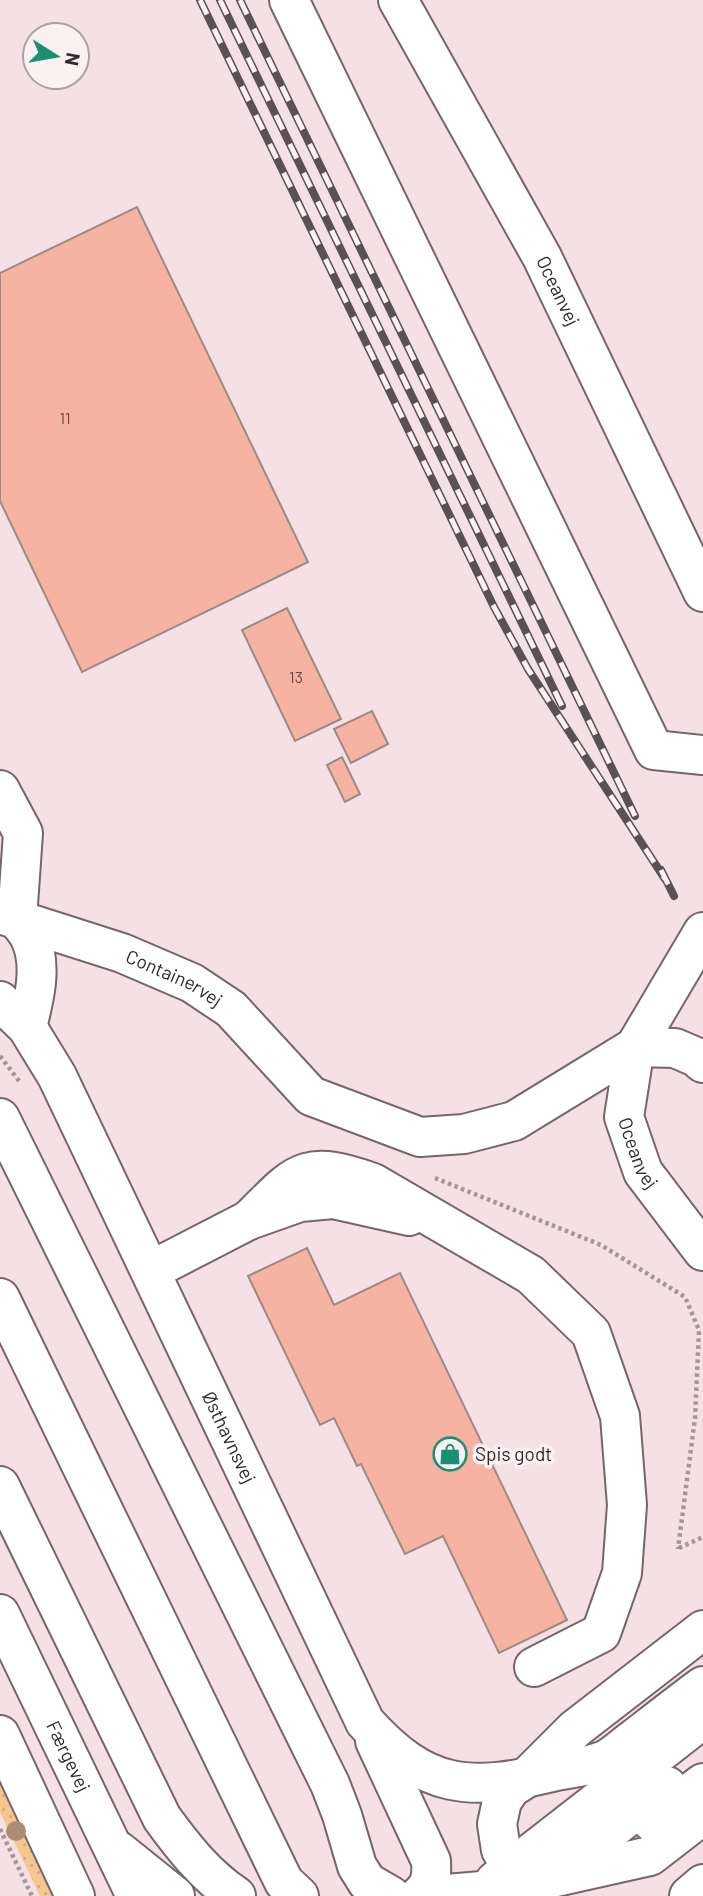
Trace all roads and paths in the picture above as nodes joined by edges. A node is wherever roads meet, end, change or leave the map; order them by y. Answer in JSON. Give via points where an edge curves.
{"nodes":[{"id":1,"x":289,"y":0,"type":"edge"},
{"id":2,"x":398,"y":0,"type":"edge"},
{"id":3,"x":703,"y":592,"type":"edge"},
{"id":4,"x":703,"y":755,"type":"edge"},
{"id":5,"x":0,"y":790,"type":"edge"},
{"id":6,"x":8,"y":917,"type":"edge"},
{"id":7,"x":703,"y":932,"type":"edge"},
{"id":8,"x":0,"y":1001,"type":"edge"},
{"id":9,"x":27,"y":1027,"type":"junction"},
{"id":10,"x":635,"y":1047,"type":"junction"},
{"id":11,"x":703,"y":1063,"type":"edge"},
{"id":12,"x":0,"y":1118,"type":"edge"},
{"id":13,"x":703,"y":1251,"type":"edge"},
{"id":14,"x":152,"y":1270,"type":"junction"},
{"id":15,"x":0,"y":1298,"type":"edge"},
{"id":16,"x":0,"y":1486,"type":"edge"},
{"id":17,"x":703,"y":1537,"type":"edge"},
{"id":18,"x":678,"y":1549,"type":"dead end"},
{"id":19,"x":0,"y":1614,"type":"edge"},
{"id":20,"x":703,"y":1630,"type":"edge"},
{"id":21,"x":703,"y":1661,"type":"edge"},
{"id":22,"x":534,"y":1667,"type":"dead end"},
{"id":23,"x":703,"y":1686,"type":"edge"},
{"id":24,"x":703,"y":1719,"type":"edge"},
{"id":25,"x":365,"y":1722,"type":"junction"},
{"id":26,"x":0,"y":1735,"type":"edge"},
{"id":27,"x":703,"y":1758,"type":"edge"},
{"id":28,"x":652,"y":1759,"type":"junction"},
{"id":29,"x":605,"y":1760,"type":"junction"},
{"id":30,"x":525,"y":1779,"type":"junction"},
{"id":31,"x":703,"y":1783,"type":"edge"},
{"id":32,"x":703,"y":1815,"type":"edge"},
{"id":33,"x":0,"y":1829,"type":"edge"},
{"id":34,"x":112,"y":1846,"type":"junction"},
{"id":35,"x":530,"y":1873,"type":"junction"},
{"id":36,"x":32,"y":1896,"type":"edge"},
{"id":37,"x":75,"y":1896,"type":"edge"},
{"id":38,"x":136,"y":1896,"type":"edge"},
{"id":39,"x":175,"y":1896,"type":"edge"},
{"id":40,"x":236,"y":1896,"type":"edge"},
{"id":41,"x":299,"y":1896,"type":"edge"},
{"id":42,"x":391,"y":1896,"type":"edge"},
{"id":43,"x":421,"y":1896,"type":"edge"}],
"edges":[{"from":1,"to":4,"type":"street","via":[[654,750]]},
{"from":2,"to":3,"type":"street","name":"Oceanvej","via":[[542,257]]},
{"from":5,"to":6,"type":"street","via":[[23,833]]},
{"from":6,"to":9,"type":"street","via":[[30,938],[37,974]]},
{"from":6,"to":10,"type":"street","name":"Containervej","via":[[122,953],[192,983],[230,1009],[311,1096],[420,1137],[464,1134],[514,1121]]},
{"from":7,"to":10,"type":"street","name":"Oceanvej"},
{"from":8,"to":9,"type":"street","name":"Østhavnsvej"},
{"from":9,"to":14,"type":"street","name":"Østhavnsvej","via":[[57,1076]]},
{"from":10,"to":11,"type":"street","via":[[675,1048]]},
{"from":10,"to":13,"type":"street","name":"Oceanvej","via":[[624,1117],[643,1172]]},
{"from":12,"to":42,"type":"street","via":[[330,1784],[357,1866],[367,1882]]},
{"from":14,"to":22,"type":"street","via":[[249,1220],[300,1202],[332,1199],[441,1223],[531,1275],[591,1333],[620,1416],[627,1505],[622,1573],[601,1633]]},
{"from":14,"to":25,"type":"street","name":"Østhavnsvej"},
{"from":15,"to":41,"type":"street","via":[[227,1769],[284,1882]]},
{"from":16,"to":40,"type":"street","via":[[162,1818],[190,1856]]},
{"from":17,"to":18,"type":"path"},
{"from":19,"to":34,"type":"street","name":"Færgevej"},
{"from":20,"to":30,"type":"street","via":[[575,1729]]},
{"from":21,"to":30,"type":"street","name":"Østhavnsvej","via":[[591,1745]]},
{"from":23,"to":29,"type":"street","name":"Østhavnsvej"},
{"from":24,"to":28,"type":"street"},
{"from":25,"to":30,"type":"street","name":"Østhavnsvej","via":[[388,1748],[435,1775],[468,1783]]},
{"from":25,"to":43,"type":"street","via":[[432,1861],[432,1877]]},
{"from":26,"to":37,"type":"street"},
{"from":27,"to":35,"type":"street"},
{"from":28,"to":29,"type":"street"},
{"from":28,"to":35,"type":"street"},
{"from":29,"to":30,"type":"street","name":"Østhavnsvej"},
{"from":30,"to":35,"type":"street","via":[[502,1801],[496,1824],[502,1850]]},
{"from":31,"to":35,"type":"street","via":[[634,1835]]},
{"from":32,"to":35,"type":"street","via":[[650,1856]]},
{"from":33,"to":36,"type":"path"},
{"from":34,"to":38,"type":"street","name":"Færgevej"},
{"from":34,"to":39,"type":"street"},
{"from":35,"to":43,"type":"street","via":[[505,1889]]}]}
